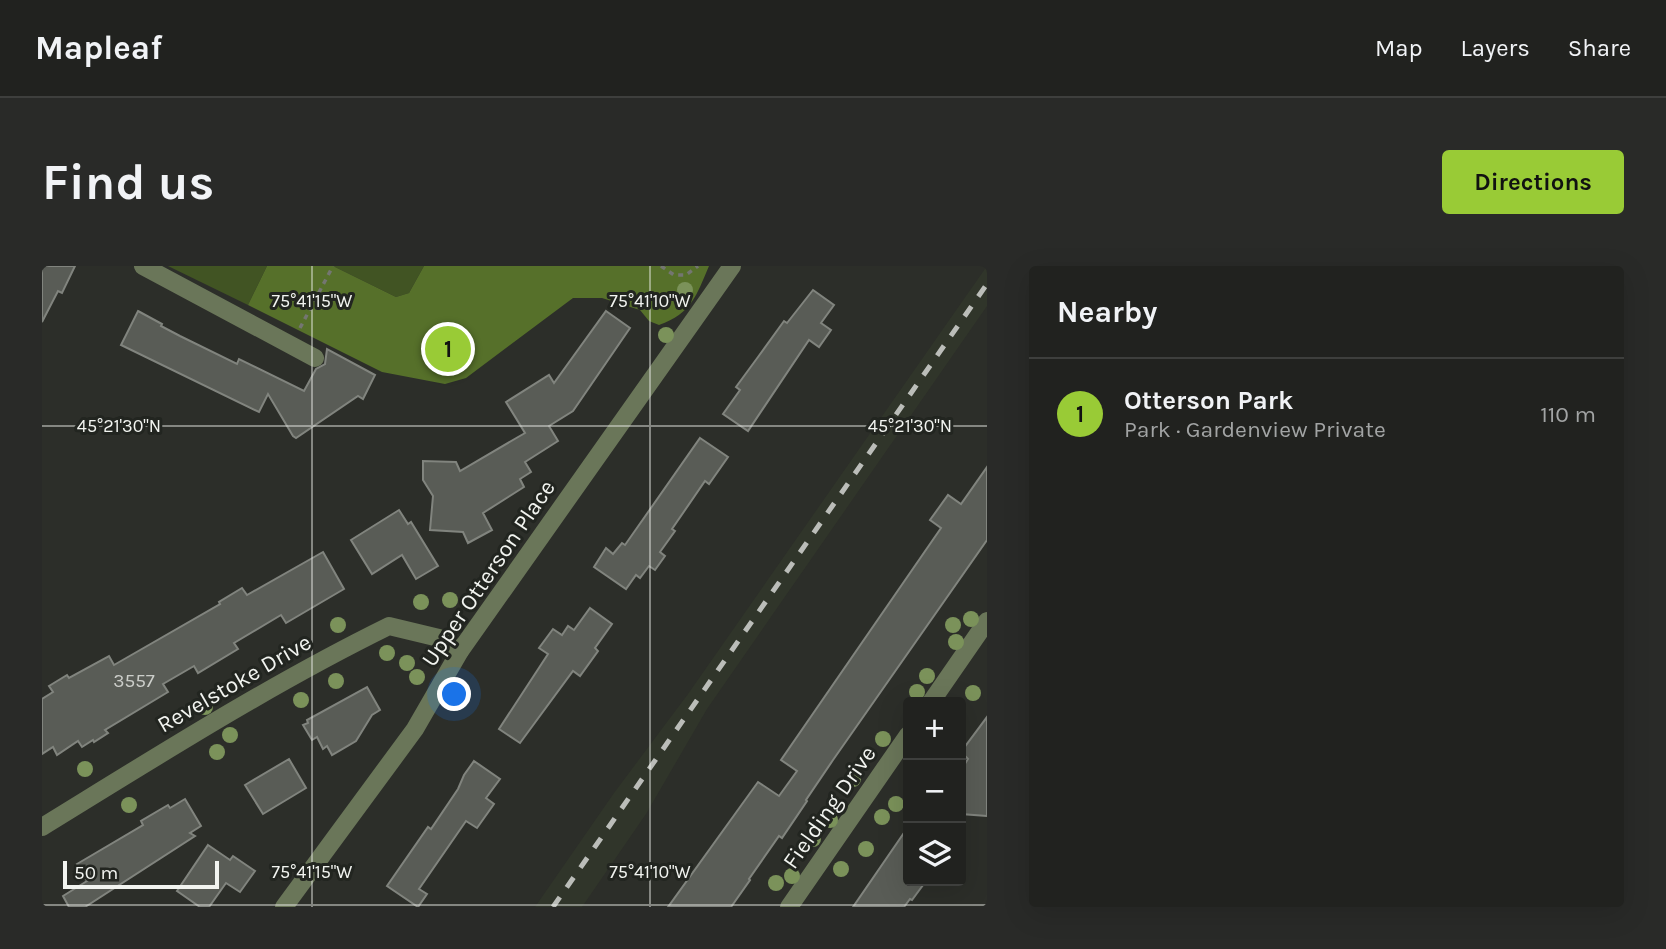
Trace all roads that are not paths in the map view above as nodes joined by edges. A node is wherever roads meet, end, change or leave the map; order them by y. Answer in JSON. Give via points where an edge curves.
{"nodes":[{"id":1,"x":143,"y":266,"type":"edge"},
{"id":2,"x":732,"y":266,"type":"edge"},
{"id":3,"x":315,"y":358,"type":"dead end"},
{"id":4,"x":987,"y":621,"type":"edge"},
{"id":5,"x":460,"y":651,"type":"junction"},
{"id":6,"x":934,"y":697,"type":"edge"},
{"id":7,"x":903,"y":742,"type":"edge"},
{"id":8,"x":42,"y":827,"type":"edge"},
{"id":9,"x":284,"y":907,"type":"edge"},
{"id":10,"x":789,"y":907,"type":"edge"}],
"edges":[{"from":1,"to":3,"type":"street"},
{"from":2,"to":5,"type":"street","name":"Upper Otterson Place"},
{"from":4,"to":6,"type":"street"},
{"from":5,"to":8,"type":"street","name":"Revelstoke Drive","via":[[439,638],[389,626],[220,717]]},
{"from":5,"to":9,"type":"street","name":"Upper Otterson Place","via":[[415,729]]},
{"from":7,"to":10,"type":"street","name":"Fielding Drive"}]}
